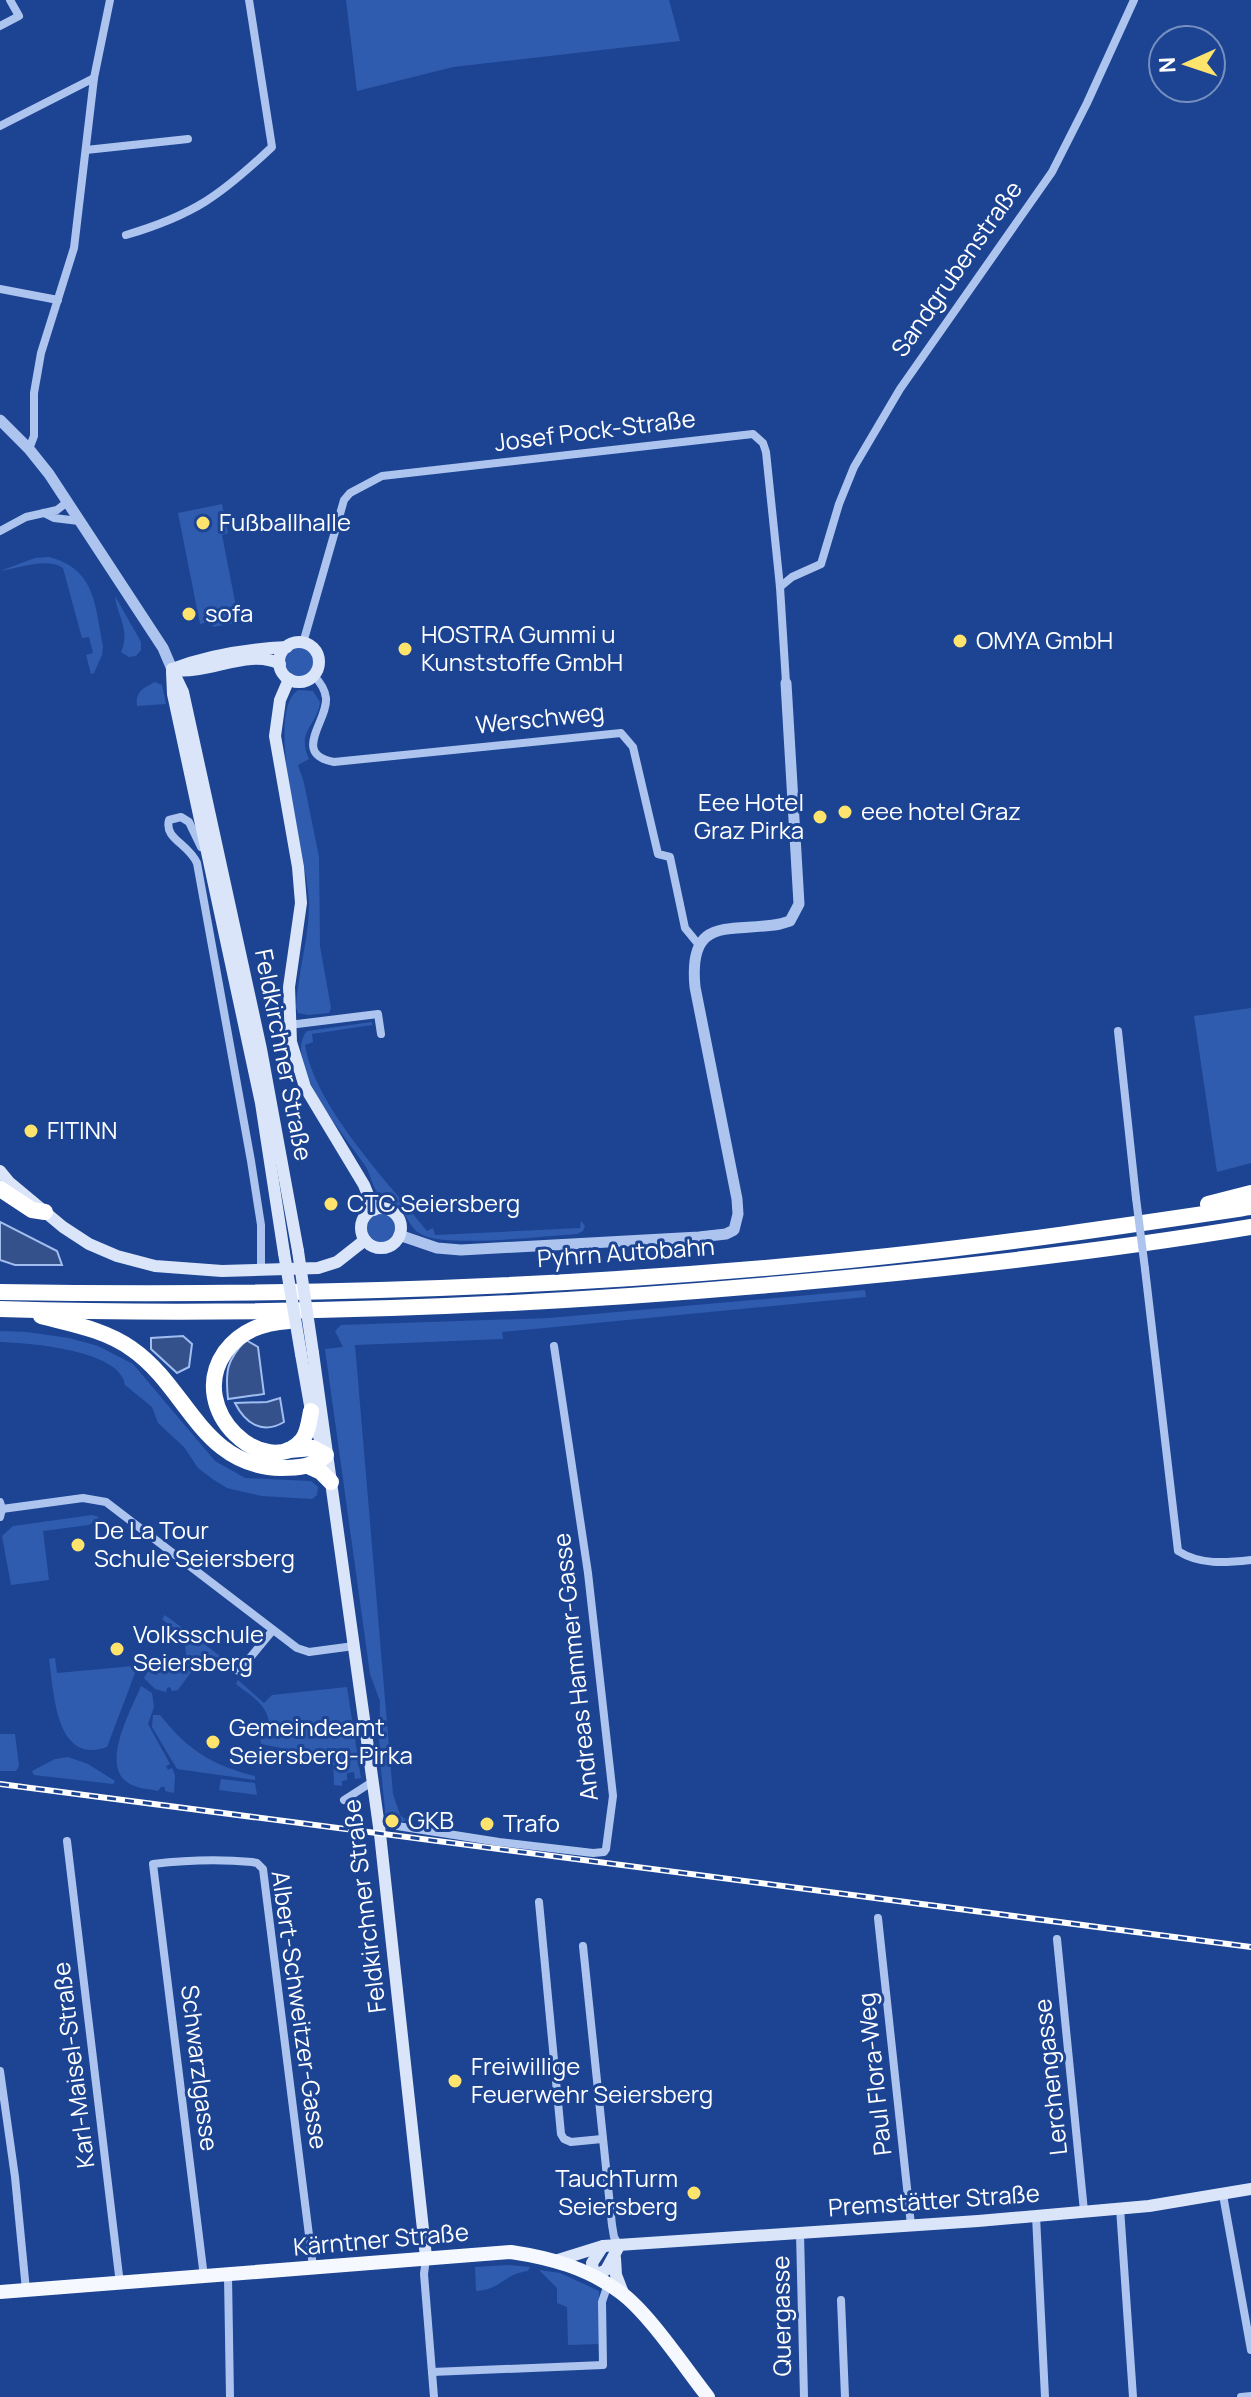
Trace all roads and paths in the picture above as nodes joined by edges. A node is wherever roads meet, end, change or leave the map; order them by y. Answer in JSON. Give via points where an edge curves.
{"nodes":[{"id":1,"x":10,"y":0,"type":"edge"},
{"id":2,"x":110,"y":0,"type":"edge"},
{"id":3,"x":249,"y":0,"type":"edge"},
{"id":4,"x":1134,"y":0,"type":"edge"},
{"id":5,"x":0,"y":26,"type":"edge"},
{"id":6,"x":94,"y":78,"type":"junction"},
{"id":7,"x":0,"y":126,"type":"edge"},
{"id":8,"x":188,"y":139,"type":"dead end"},
{"id":9,"x":86,"y":150,"type":"junction"},
{"id":10,"x":126,"y":235,"type":"dead end"},
{"id":11,"x":0,"y":289,"type":"edge"},
{"id":12,"x":58,"y":300,"type":"junction"},
{"id":13,"x":0,"y":420,"type":"edge"},
{"id":14,"x":29,"y":449,"type":"junction"},
{"id":15,"x":67,"y":502,"type":"junction"},
{"id":16,"x":44,"y":513,"type":"junction"},
{"id":17,"x":79,"y":521,"type":"junction"},
{"id":18,"x":0,"y":531,"type":"edge"},
{"id":19,"x":780,"y":587,"type":"junction"},
{"id":20,"x":303,"y":643,"type":"junction"},
{"id":21,"x":287,"y":647,"type":"junction"},
{"id":22,"x":280,"y":664,"type":"junction"},
{"id":23,"x":172,"y":669,"type":"junction"},
{"id":24,"x":314,"y":676,"type":"junction"},
{"id":25,"x":289,"y":679,"type":"junction"},
{"id":26,"x":786,"y":683,"type":"joint"},
{"id":27,"x":212,"y":877,"type":"junction"},
{"id":28,"x":699,"y":945,"type":"junction"},
{"id":29,"x":289,"y":1025,"type":"junction"},
{"id":30,"x":1118,"y":1031,"type":"dead end"},
{"id":31,"x":381,"y":1034,"type":"dead end"},
{"id":32,"x":0,"y":1171,"type":"edge"},
{"id":33,"x":3,"y":1183,"type":"edge"},
{"id":34,"x":1251,"y":1193,"type":"edge"},
{"id":35,"x":1251,"y":1207,"type":"edge"},
{"id":36,"x":374,"y":1210,"type":"junction"},
{"id":37,"x":45,"y":1212,"type":"joint"},
{"id":38,"x":1149,"y":1222,"type":"junction"},
{"id":39,"x":1251,"y":1227,"type":"edge"},
{"id":40,"x":399,"y":1235,"type":"junction"},
{"id":41,"x":365,"y":1240,"type":"junction"},
{"id":42,"x":261,"y":1271,"type":"junction"},
{"id":43,"x":0,"y":1285,"type":"edge"},
{"id":44,"x":0,"y":1292,"type":"edge"},
{"id":45,"x":32,"y":1292,"type":"junction"},
{"id":46,"x":0,"y":1309,"type":"edge"},
{"id":47,"x":20,"y":1310,"type":"junction"},
{"id":48,"x":328,"y":1310,"type":"junction"},
{"id":49,"x":554,"y":1346,"type":"dead end"},
{"id":50,"x":307,"y":1353,"type":"junction"},
{"id":51,"x":311,"y":1411,"type":"junction"},
{"id":52,"x":289,"y":1450,"type":"junction"},
{"id":53,"x":326,"y":1455,"type":"junction"},
{"id":54,"x":308,"y":1466,"type":"junction"},
{"id":55,"x":331,"y":1482,"type":"junction"},
{"id":56,"x":1,"y":1509,"type":"edge"},
{"id":57,"x":1251,"y":1560,"type":"edge"},
{"id":58,"x":273,"y":1630,"type":"junction"},
{"id":59,"x":354,"y":1646,"type":"junction"},
{"id":60,"x":222,"y":1665,"type":"dead end"},
{"id":61,"x":372,"y":1782,"type":"junction"},
{"id":62,"x":344,"y":1800,"type":"dead end"},
{"id":63,"x":378,"y":1823,"type":"junction"},
{"id":64,"x":67,"y":1841,"type":"dead end"},
{"id":65,"x":153,"y":1864,"type":"joint"},
{"id":66,"x":539,"y":1902,"type":"dead end"},
{"id":67,"x":878,"y":1918,"type":"dead end"},
{"id":68,"x":1057,"y":1939,"type":"dead end"},
{"id":69,"x":583,"y":1946,"type":"dead end"},
{"id":70,"x":0,"y":2071,"type":"edge"},
{"id":71,"x":602,"y":2139,"type":"junction"},
{"id":72,"x":1251,"y":2189,"type":"edge"},
{"id":73,"x":1223,"y":2195,"type":"junction"},
{"id":74,"x":1120,"y":2208,"type":"junction"},
{"id":75,"x":1084,"y":2211,"type":"junction"},
{"id":76,"x":1036,"y":2216,"type":"junction"},
{"id":77,"x":911,"y":2225,"type":"junction"},
{"id":78,"x":800,"y":2233,"type":"junction"},
{"id":79,"x":603,"y":2246,"type":"junction"},
{"id":80,"x":617,"y":2252,"type":"junction"},
{"id":81,"x":426,"y":2257,"type":"junction"},
{"id":82,"x":558,"y":2260,"type":"junction"},
{"id":83,"x":313,"y":2267,"type":"junction"},
{"id":84,"x":228,"y":2276,"type":"junction"},
{"id":85,"x":594,"y":2276,"type":"junction"},
{"id":86,"x":204,"y":2277,"type":"junction"},
{"id":87,"x":120,"y":2284,"type":"junction"},
{"id":88,"x":608,"y":2284,"type":"junction"},
{"id":89,"x":26,"y":2290,"type":"junction"},
{"id":90,"x":0,"y":2292,"type":"edge"},
{"id":91,"x":623,"y":2293,"type":"junction"},
{"id":92,"x":841,"y":2300,"type":"dead end"},
{"id":93,"x":1251,"y":2350,"type":"edge"},
{"id":94,"x":432,"y":2372,"type":"junction"},
{"id":95,"x":1251,"y":2396,"type":"edge"},
{"id":96,"x":230,"y":2397,"type":"edge"},
{"id":97,"x":434,"y":2397,"type":"edge"},
{"id":98,"x":708,"y":2397,"type":"edge"},
{"id":99,"x":804,"y":2397,"type":"edge"},
{"id":100,"x":845,"y":2397,"type":"edge"},
{"id":101,"x":1045,"y":2397,"type":"edge"},
{"id":102,"x":1133,"y":2397,"type":"edge"},
{"id":103,"x":1241,"y":2397,"type":"edge"}],
"edges":[{"from":1,"to":5,"type":"street","via":[[19,16]]},
{"from":2,"to":6,"type":"street"},
{"from":3,"to":10,"type":"street","via":[[272,147],[238,179],[186,214]]},
{"from":4,"to":19,"type":"street","name":"Sandgrubenstraße","via":[[1052,172],[900,389],[854,467],[821,564]]},
{"from":6,"to":7,"type":"street"},
{"from":6,"to":9,"type":"street"},
{"from":8,"to":9,"type":"street"},
{"from":9,"to":12,"type":"street","via":[[74,248]]},
{"from":11,"to":12,"type":"street"},
{"from":12,"to":14,"type":"street","via":[[39,366]]},
{"from":13,"to":14,"type":"street","name":"Feldkirchner Straße"},
{"from":14,"to":15,"type":"street","name":"Feldkirchner Straße"},
{"from":15,"to":16,"type":"street"},
{"from":15,"to":17,"type":"street","name":"Feldkirchner Straße"},
{"from":16,"to":17,"type":"street"},
{"from":16,"to":18,"type":"street"},
{"from":17,"to":23,"type":"street","name":"Feldkirchner Straße"},
{"from":19,"to":20,"type":"street","name":"Josef Pock-Straße","via":[[766,452],[756,435],[382,476],[344,500]]},
{"from":19,"to":26,"type":"street","name":"Josef Pock-Straße"},
{"from":20,"to":21,"type":"main road"},
{"from":20,"to":24,"type":"main road","via":[[317,655]]},
{"from":21,"to":22,"type":"main road"},
{"from":21,"to":23,"type":"main road","via":[[243,650]]},
{"from":22,"to":23,"type":"main road","via":[[259,658],[200,671]]},
{"from":22,"to":25,"type":"main road"},
{"from":23,"to":27,"type":"main road","name":"Feldkirchner Straße"},
{"from":23,"to":50,"type":"main road","name":"Feldkirchner Straße","bridge":true,"via":[[183,692],[261,1049],[298,1251]]},
{"from":24,"to":25,"type":"main road","via":[[302,682]]},
{"from":24,"to":28,"type":"street","name":"Werschweg","via":[[326,697],[313,736],[315,750],[324,760],[621,733],[633,747],[658,854],[670,857],[685,928]]},
{"from":25,"to":29,"type":"main road","via":[[275,736],[301,903]]},
{"from":26,"to":28,"type":"street","via":[[799,904],[790,921],[722,929]]},
{"from":27,"to":42,"type":"street","via":[[189,822],[181,817],[169,820],[170,835],[192,851],[197,863],[251,1161],[261,1225]]},
{"from":27,"to":50,"type":"main road","name":"Feldkirchner Straße","bridge":true},
{"from":28,"to":40,"type":"street","via":[[695,987],[737,1199],[734,1230],[699,1237],[461,1250]]},
{"from":29,"to":31,"type":"street","via":[[378,1014]]},
{"from":29,"to":36,"type":"main road","via":[[305,1087]]},
{"from":30,"to":57,"type":"street","bridge":true,"via":[[1178,1551],[1212,1562]]},
{"from":32,"to":33,"type":"main road"},
{"from":33,"to":37,"type":"highway","via":[[32,1210]]},
{"from":34,"to":38,"type":"highway"},
{"from":35,"to":38,"type":"highway","name":"Pyhrn Autobahn"},
{"from":36,"to":40,"type":"main road","via":[[395,1214]]},
{"from":36,"to":41,"type":"main road","via":[[362,1223]]},
{"from":37,"to":42,"type":"main road","via":[[89,1244],[136,1262]]},
{"from":38,"to":45,"type":"highway","name":"Pyhrn Autobahn","via":[[885,1256],[591,1281],[223,1295]]},
{"from":39,"to":48,"type":"highway","name":"Pyhrn Autobahn","via":[[843,1279],[593,1299]]},
{"from":40,"to":41,"type":"main road","via":[[382,1248]]},
{"from":41,"to":42,"type":"main road","via":[[330,1265]]},
{"from":43,"to":45,"type":"highway"},
{"from":44,"to":45,"type":"highway","name":"Pyhrn Autobahn"},
{"from":46,"to":47,"type":"highway","name":"Pyhrn Autobahn"},
{"from":47,"to":48,"type":"highway","name":"Pyhrn Autobahn"},
{"from":47,"to":54,"type":"highway","via":[[110,1336],[132,1349],[154,1367],[204,1432],[233,1456],[260,1466]]},
{"from":48,"to":52,"type":"highway","via":[[312,1319],[250,1329],[218,1363],[213,1389],[226,1426],[253,1447]]},
{"from":49,"to":63,"type":"street","name":"Andreas Hammer-Gasse","via":[[588,1573],[613,1796],[606,1849],[593,1853]]},
{"from":50,"to":51,"type":"main road","name":"Feldkirchner Straße"},
{"from":50,"to":53,"type":"main road","name":"Feldkirchner Straße","via":[[327,1435]]},
{"from":51,"to":52,"type":"highway","via":[[303,1439]]},
{"from":51,"to":53,"type":"main road","name":"Feldkirchner Straße"},
{"from":52,"to":53,"type":"highway","via":[[313,1448]]},
{"from":53,"to":54,"type":"highway"},
{"from":53,"to":55,"type":"main road","name":"Feldkirchner Straße"},
{"from":54,"to":55,"type":"highway"},
{"from":55,"to":59,"type":"main road","name":"Feldkirchner Straße"},
{"from":56,"to":58,"type":"street","via":[[83,1498],[106,1502]]},
{"from":58,"to":59,"type":"street","via":[[309,1652]]},
{"from":58,"to":60,"type":"street","via":[[239,1671]]},
{"from":59,"to":61,"type":"main road","name":"Feldkirchner Straße"},
{"from":61,"to":62,"type":"street"},
{"from":61,"to":63,"type":"main road","name":"Feldkirchner Straße"},
{"from":63,"to":81,"type":"main road","name":"Feldkirchner Straße"},
{"from":64,"to":87,"type":"street","name":"Karl-Maisel-Straße"},
{"from":65,"to":83,"type":"street","name":"Albert-Schweitzer-Gasse","via":[[205,1859],[257,1863],[263,1869]]},
{"from":65,"to":86,"type":"street","name":"Schwarzlgasse"},
{"from":66,"to":71,"type":"street","via":[[561,2134],[571,2142]]},
{"from":67,"to":77,"type":"street","name":"Paul Flora-Weg"},
{"from":68,"to":75,"type":"street","name":"Lerchengasse"},
{"from":69,"to":71,"type":"street"},
{"from":70,"to":89,"type":"street"},
{"from":71,"to":80,"type":"street"},
{"from":72,"to":73,"type":"main road","name":"Premstätter Straße"},
{"from":73,"to":74,"type":"main road","name":"Premstätter Straße"},
{"from":73,"to":93,"type":"street"},
{"from":74,"to":75,"type":"main road","name":"Premstätter Straße"},
{"from":74,"to":102,"type":"street"},
{"from":75,"to":76,"type":"main road","name":"Premstätter Straße"},
{"from":76,"to":77,"type":"main road","name":"Premstätter Straße"},
{"from":76,"to":101,"type":"street"},
{"from":77,"to":78,"type":"main road","name":"Premstätter Straße"},
{"from":78,"to":80,"type":"main road","name":"Premstätter Straße"},
{"from":78,"to":99,"type":"street","name":"Quergasse"},
{"from":79,"to":80,"type":"main road","name":"Premstätter Straße"},
{"from":79,"to":82,"type":"main road","name":"Premstätter Straße"},
{"from":79,"to":85,"type":"main road","via":[[592,2263]]},
{"from":80,"to":85,"type":"main road","via":[[606,2270]]},
{"from":80,"to":91,"type":"main road","via":[[616,2275]]},
{"from":81,"to":82,"type":"main road","name":"Kärntner Straße","via":[[511,2252]]},
{"from":81,"to":83,"type":"main road","name":"Kärntner Straße"},
{"from":81,"to":94,"type":"street"},
{"from":82,"to":85,"type":"main road","name":"Kärntner Straße"},
{"from":83,"to":84,"type":"main road","name":"Kärntner Straße"},
{"from":84,"to":86,"type":"main road","name":"Kärntner Straße"},
{"from":84,"to":96,"type":"street"},
{"from":85,"to":88,"type":"main road","name":"Kärntner Straße"},
{"from":86,"to":87,"type":"main road","name":"Kärntner Straße"},
{"from":87,"to":89,"type":"main road","name":"Kärntner Straße"},
{"from":88,"to":91,"type":"main road","name":"Kärntner Straße"},
{"from":88,"to":94,"type":"street","via":[[602,2302],[603,2365]]},
{"from":89,"to":90,"type":"main road","name":"Kärntner Straße"},
{"from":91,"to":98,"type":"main road","name":"Kärntner Straße"},
{"from":92,"to":100,"type":"street"},
{"from":94,"to":97,"type":"street"},
{"from":95,"to":103,"type":"street"}]}
